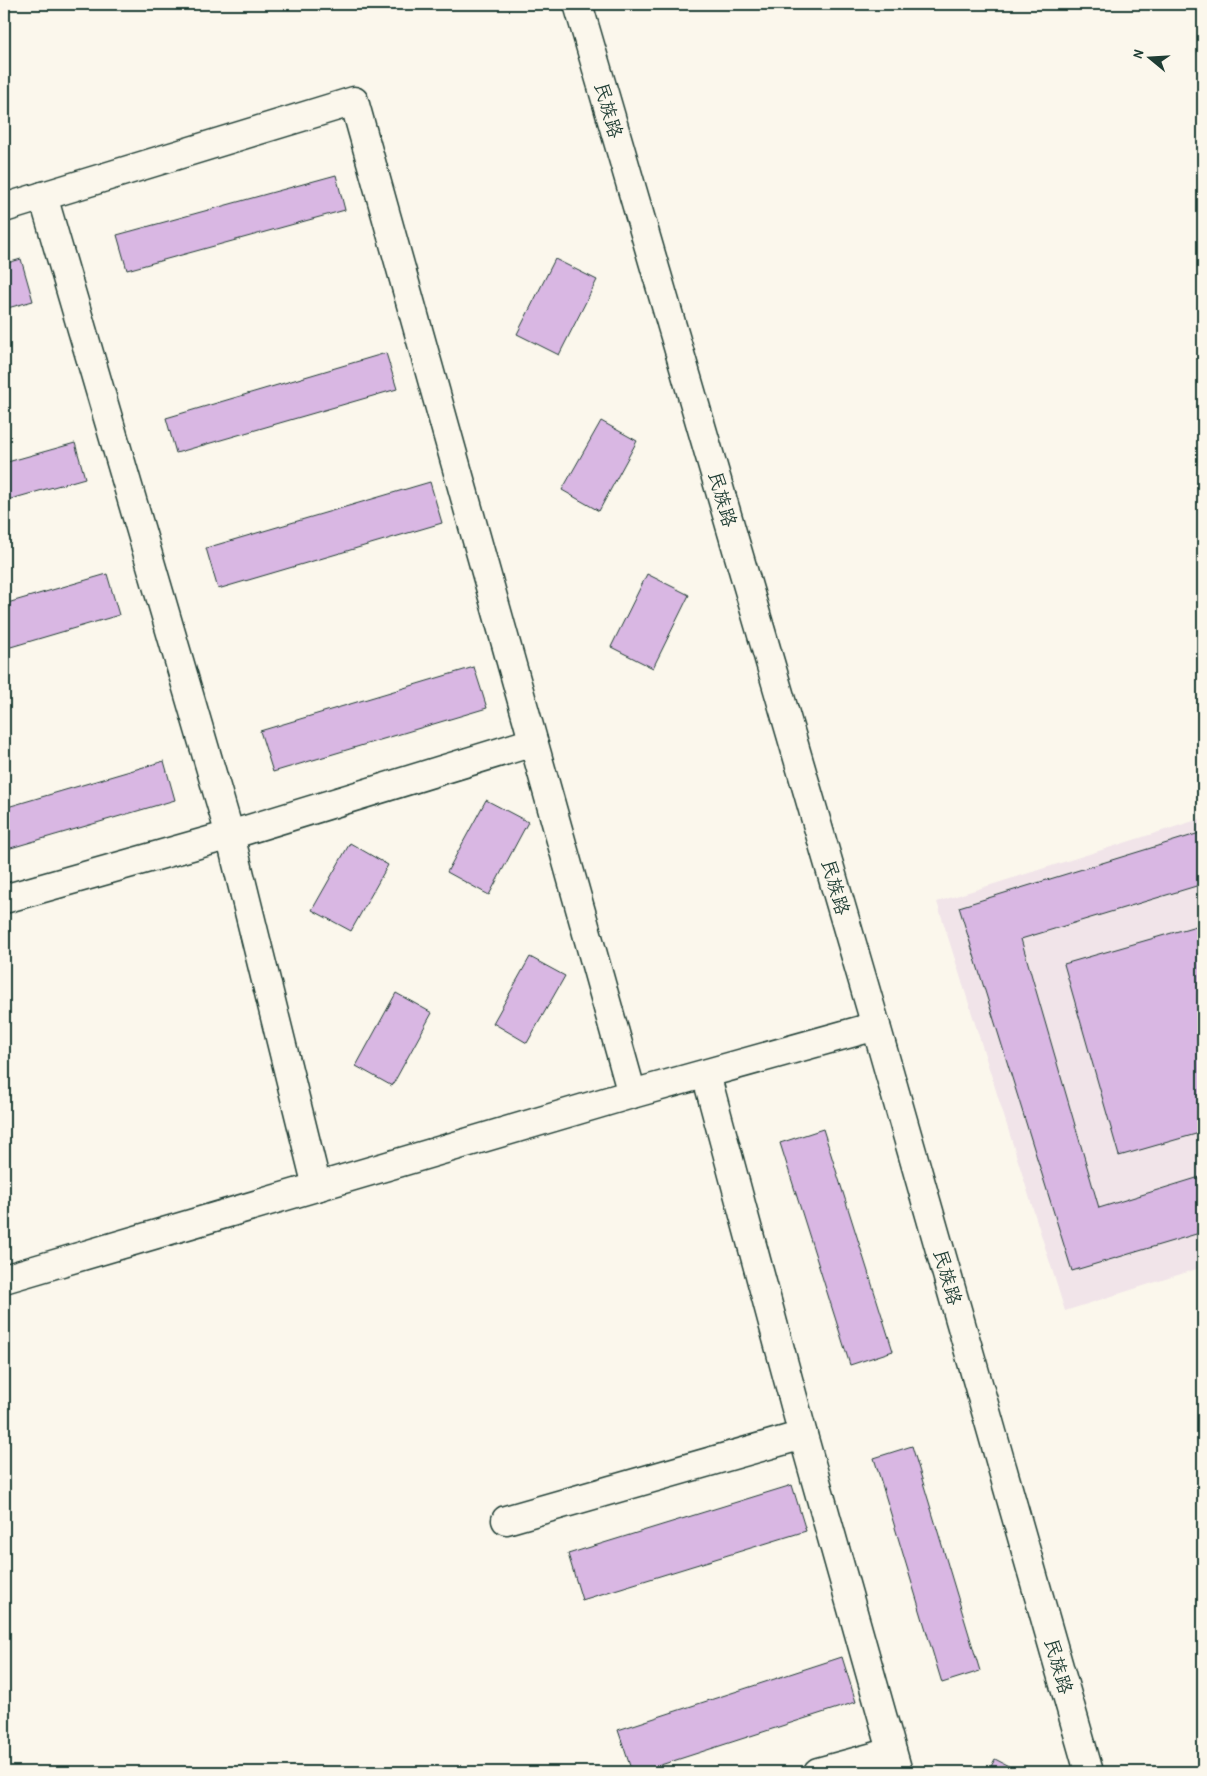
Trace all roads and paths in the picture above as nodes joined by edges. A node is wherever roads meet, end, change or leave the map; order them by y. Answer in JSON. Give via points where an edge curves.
{"nodes":[{"id":1,"x":578,"y":4,"type":"edge"},
{"id":2,"x":43,"y":196,"type":"junction"},
{"id":3,"x":4,"y":208,"type":"edge"},
{"id":4,"x":533,"y":742,"type":"junction"},
{"id":5,"x":230,"y":835,"type":"junction"},
{"id":6,"x":4,"y":899,"type":"edge"},
{"id":7,"x":876,"y":1026,"type":"junction"},
{"id":8,"x":706,"y":1074,"type":"junction"},
{"id":9,"x":632,"y":1094,"type":"junction"},
{"id":10,"x":317,"y":1187,"type":"junction"},
{"id":11,"x":4,"y":1279,"type":"edge"},
{"id":12,"x":803,"y":1435,"type":"junction"},
{"id":13,"x":506,"y":1520,"type":"dead end"},
{"id":14,"x":895,"y":1762,"type":"edge"},
{"id":15,"x":818,"y":1772,"type":"edge"},
{"id":16,"x":1089,"y":1772,"type":"edge"}],
"edges":[{"from":1,"to":7,"type":"street","name":"民族路"},
{"from":2,"to":3,"type":"street"},
{"from":2,"to":4,"type":"street","via":[[354,101]]},
{"from":2,"to":5,"type":"street"},
{"from":4,"to":5,"type":"street"},
{"from":4,"to":9,"type":"street"},
{"from":5,"to":6,"type":"street"},
{"from":5,"to":10,"type":"street"},
{"from":7,"to":8,"type":"street"},
{"from":7,"to":16,"type":"street","name":"民族路"},
{"from":8,"to":9,"type":"street"},
{"from":8,"to":12,"type":"street"},
{"from":9,"to":10,"type":"street"},
{"from":10,"to":11,"type":"street"},
{"from":12,"to":13,"type":"street"},
{"from":12,"to":14,"type":"street"},
{"from":14,"to":15,"type":"street"}]}
